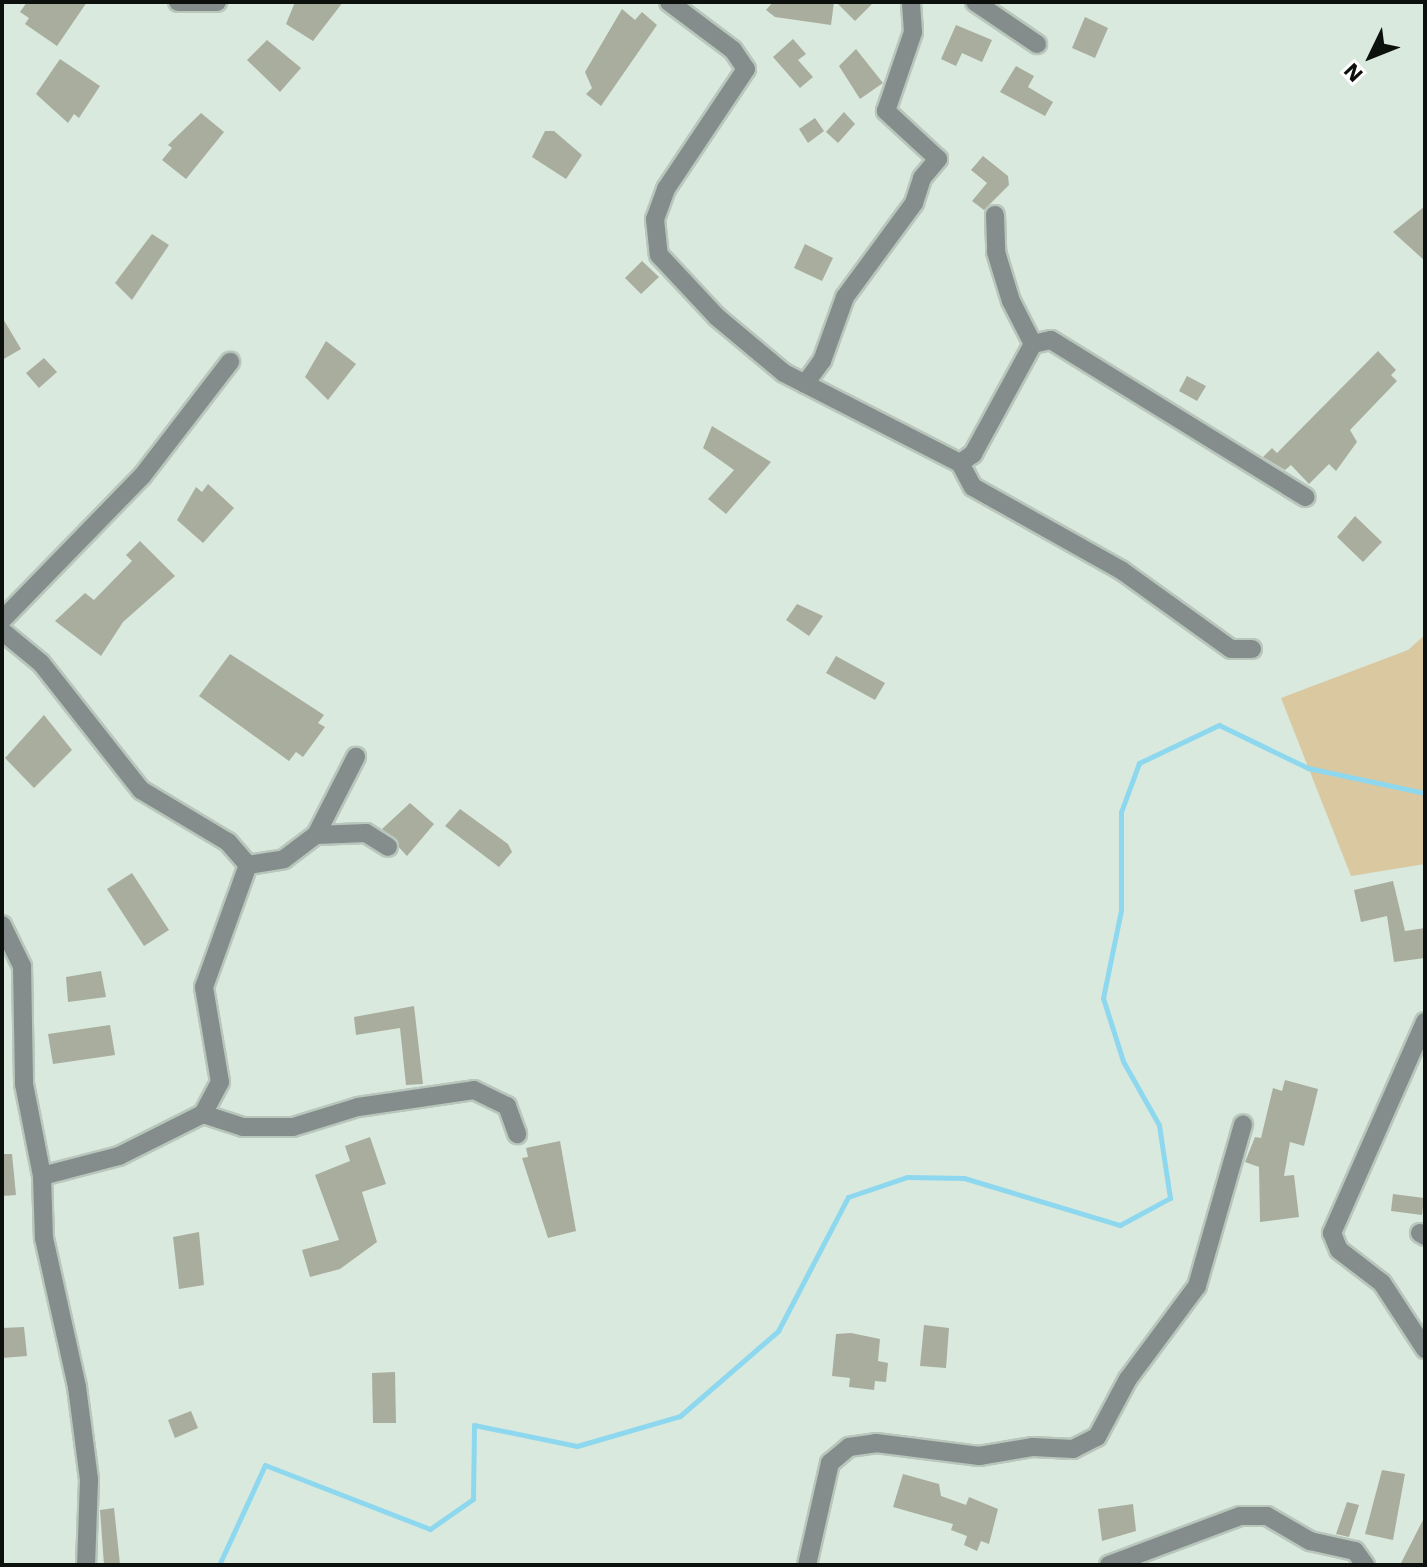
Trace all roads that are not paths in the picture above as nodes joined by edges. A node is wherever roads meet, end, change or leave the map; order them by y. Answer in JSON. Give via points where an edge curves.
{"nodes":[{"id":1,"x":178,"y":2,"type":"edge"},
{"id":2,"x":217,"y":2,"type":"edge"},
{"id":3,"x":669,"y":2,"type":"edge"},
{"id":4,"x":911,"y":2,"type":"edge"},
{"id":5,"x":975,"y":2,"type":"edge"},
{"id":6,"x":1037,"y":44,"type":"dead end"},
{"id":7,"x":995,"y":215,"type":"dead end"},
{"id":8,"x":1033,"y":344,"type":"junction"},
{"id":9,"x":230,"y":362,"type":"dead end"},
{"id":10,"x":805,"y":384,"type":"junction"},
{"id":11,"x":960,"y":463,"type":"junction"},
{"id":12,"x":1305,"y":497,"type":"dead end"},
{"id":13,"x":2,"y":620,"type":"edge"},
{"id":14,"x":2,"y":631,"type":"edge"},
{"id":15,"x":1252,"y":649,"type":"dead end"},
{"id":16,"x":356,"y":757,"type":"dead end"},
{"id":17,"x":316,"y":835,"type":"junction"},
{"id":18,"x":388,"y":847,"type":"dead end"},
{"id":19,"x":248,"y":865,"type":"junction"},
{"id":20,"x":2,"y":925,"type":"edge"},
{"id":21,"x":1425,"y":1022,"type":"edge"},
{"id":22,"x":203,"y":1114,"type":"junction"},
{"id":23,"x":1243,"y":1124,"type":"dead end"},
{"id":24,"x":517,"y":1134,"type":"dead end"},
{"id":25,"x":42,"y":1176,"type":"junction"},
{"id":26,"x":1425,"y":1349,"type":"edge"},
{"id":27,"x":86,"y":1565,"type":"edge"},
{"id":28,"x":807,"y":1565,"type":"edge"},
{"id":29,"x":1109,"y":1565,"type":"edge"},
{"id":30,"x":1365,"y":1565,"type":"edge"}],
"edges":[{"from":1,"to":2,"type":"street"},
{"from":3,"to":10,"type":"street","via":[[733,50],[746,69],[666,189],[655,219],[659,255],[717,317]]},
{"from":4,"to":10,"type":"street","via":[[913,32],[886,111],[938,159],[922,178],[914,203],[845,297],[822,361]]},
{"from":5,"to":6,"type":"street"},
{"from":7,"to":8,"type":"street","via":[[996,252],[1011,301]]},
{"from":8,"to":11,"type":"street","via":[[973,454]]},
{"from":8,"to":12,"type":"street","via":[[1051,340]]},
{"from":9,"to":13,"type":"street","via":[[143,475]]},
{"from":10,"to":11,"type":"street"},
{"from":11,"to":15,"type":"street","via":[[973,487],[1121,570],[1231,649]]},
{"from":14,"to":19,"type":"street","via":[[41,663],[141,790],[228,842]]},
{"from":16,"to":17,"type":"street"},
{"from":17,"to":18,"type":"street","via":[[366,833]]},
{"from":17,"to":19,"type":"street","via":[[284,859]]},
{"from":19,"to":22,"type":"street","via":[[204,987],[220,1082]]},
{"from":20,"to":25,"type":"street","via":[[22,966],[24,1084]]},
{"from":21,"to":26,"type":"street","via":[[1332,1233],[1339,1250],[1362,1262],[1382,1283]]},
{"from":22,"to":24,"type":"street","via":[[243,1127],[293,1127],[358,1107],[474,1090],[507,1106]]},
{"from":22,"to":25,"type":"street","via":[[119,1156]]},
{"from":23,"to":28,"type":"street","via":[[1197,1286],[1128,1379],[1097,1437],[1073,1449],[1033,1447],[979,1456],[876,1443],[849,1447],[830,1463]]},
{"from":25,"to":27,"type":"street","via":[[44,1238],[62,1299],[89,1480]]},
{"from":29,"to":30,"type":"street","via":[[1267,1516],[1310,1541],[1355,1551]]}]}
